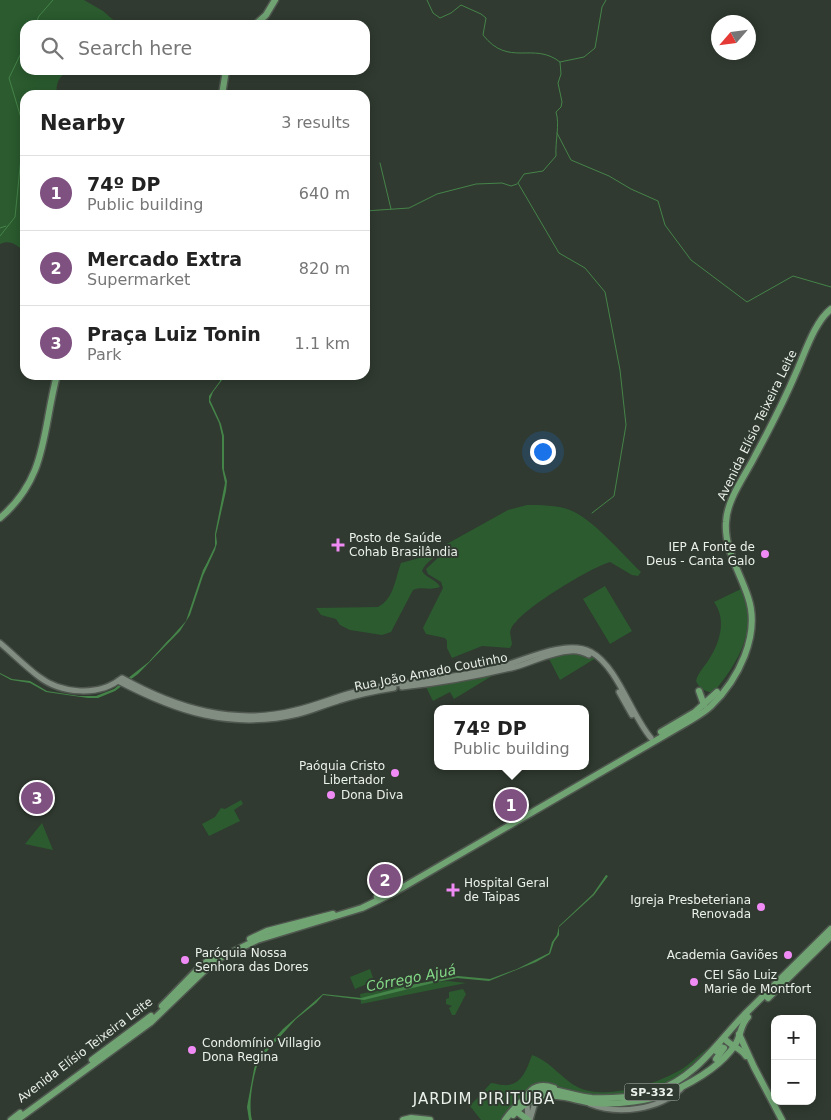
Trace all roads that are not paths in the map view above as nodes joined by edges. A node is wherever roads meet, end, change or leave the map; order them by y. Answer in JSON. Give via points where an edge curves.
{"nodes":[{"id":1,"x":275,"y":0,"type":"edge"},
{"id":2,"x":260,"y":20,"type":"edge"},
{"id":3,"x":225,"y":75,"type":"edge"},
{"id":4,"x":223,"y":90,"type":"edge"},
{"id":5,"x":831,"y":309,"type":"edge"},
{"id":6,"x":56,"y":380,"type":"edge"},
{"id":7,"x":0,"y":518,"type":"edge"},
{"id":8,"x":0,"y":644,"type":"edge"},
{"id":9,"x":736,"y":670,"type":"junction"},
{"id":10,"x":699,"y":691,"type":"dead end"},
{"id":11,"x":704,"y":705,"type":"junction"},
{"id":12,"x":650,"y":739,"type":"junction"},
{"id":13,"x":831,"y":929,"type":"edge"},
{"id":14,"x":831,"y":936,"type":"edge"},
{"id":15,"x":733,"y":1028,"type":"junction"},
{"id":16,"x":740,"y":1036,"type":"junction"},
{"id":17,"x":724,"y":1038,"type":"junction"},
{"id":18,"x":734,"y":1047,"type":"junction"},
{"id":19,"x":697,"y":1065,"type":"junction"},
{"id":20,"x":704,"y":1073,"type":"junction"},
{"id":21,"x":55,"y":1090,"type":"junction"},
{"id":22,"x":536,"y":1099,"type":"junction"},
{"id":23,"x":527,"y":1100,"type":"junction"},
{"id":24,"x":774,"y":1106,"type":"junction"},
{"id":25,"x":516,"y":1111,"type":"junction"},
{"id":26,"x":11,"y":1120,"type":"edge"},
{"id":27,"x":17,"y":1120,"type":"edge"},
{"id":28,"x":403,"y":1120,"type":"edge"},
{"id":29,"x":430,"y":1120,"type":"edge"},
{"id":30,"x":505,"y":1120,"type":"edge"},
{"id":31,"x":509,"y":1120,"type":"edge"},
{"id":32,"x":529,"y":1120,"type":"edge"},
{"id":33,"x":782,"y":1120,"type":"edge"}],
"edges":[{"from":1,"to":2,"type":"main road"},
{"from":3,"to":4,"type":"main road"},
{"from":5,"to":9,"type":"main road","name":"Avenida Elísio Teixeira Leite","via":[[814,333],[727,511],[728,543],[752,613],[750,638]]},
{"from":6,"to":7,"type":"main road","via":[[38,467],[24,494]]},
{"from":8,"to":12,"type":"street","name":"Rua João Amado Coutinho","via":[[38,676],[56,686],[84,691],[100,689],[120,680],[158,701],[184,710],[217,718],[255,720],[295,715],[369,692],[493,672],[575,650],[598,661]]},
{"from":9,"to":11,"type":"main road","name":"Avenida Elísio Teixeira Leite"},
{"from":9,"to":21,"type":"main road","name":"Avenida Elísio Teixeira Leite","via":[[720,695],[704,711],[400,890],[362,908],[257,940],[217,960],[151,1022]]},
{"from":10,"to":11,"type":"main road"},
{"from":11,"to":12,"type":"main road","name":"Avenida Elísio Teixeira Leite"},
{"from":12,"to":21,"type":"main road","name":"Avenida Elísio Teixeira Leite","via":[[367,902],[338,913],[263,932],[218,954],[156,1013]]},
{"from":13,"to":15,"type":"main road","number":"SP-332"},
{"from":14,"to":16,"type":"main road","number":"SP-332","via":[[746,1019]]},
{"from":15,"to":16,"type":"main road"},
{"from":15,"to":17,"type":"main road","number":"SP-332"},
{"from":16,"to":18,"type":"main road","number":"SP-332"},
{"from":16,"to":24,"type":"main road"},
{"from":17,"to":18,"type":"main road"},
{"from":17,"to":19,"type":"main road","number":"SP-332"},
{"from":18,"to":20,"type":"main road","number":"SP-332"},
{"from":18,"to":24,"type":"main road","via":[[744,1054]]},
{"from":19,"to":20,"type":"main road","via":[[724,1047]]},
{"from":19,"to":23,"type":"main road","number":"SP-332","via":[[680,1080],[646,1093],[592,1098],[549,1086],[530,1091]]},
{"from":20,"to":22,"type":"main road","number":"SP-332","via":[[661,1095],[637,1100],[602,1103],[557,1096]]},
{"from":21,"to":26,"type":"main road","name":"Avenida Elísio Teixeira Leite"},
{"from":21,"to":27,"type":"main road","name":"Avenida Elísio Teixeira Leite"},
{"from":22,"to":23,"type":"main road","number":"SP-332"},
{"from":22,"to":32,"type":"street"},
{"from":23,"to":25,"type":"main road","number":"SP-332"},
{"from":23,"to":30,"type":"main road","number":"SP-332","via":[[516,1106]]},
{"from":23,"to":32,"type":"street"},
{"from":24,"to":33,"type":"main road"},
{"from":25,"to":31,"type":"main road","number":"SP-332"},
{"from":25,"to":32,"type":"main road"},
{"from":28,"to":29,"type":"main road"}]}
